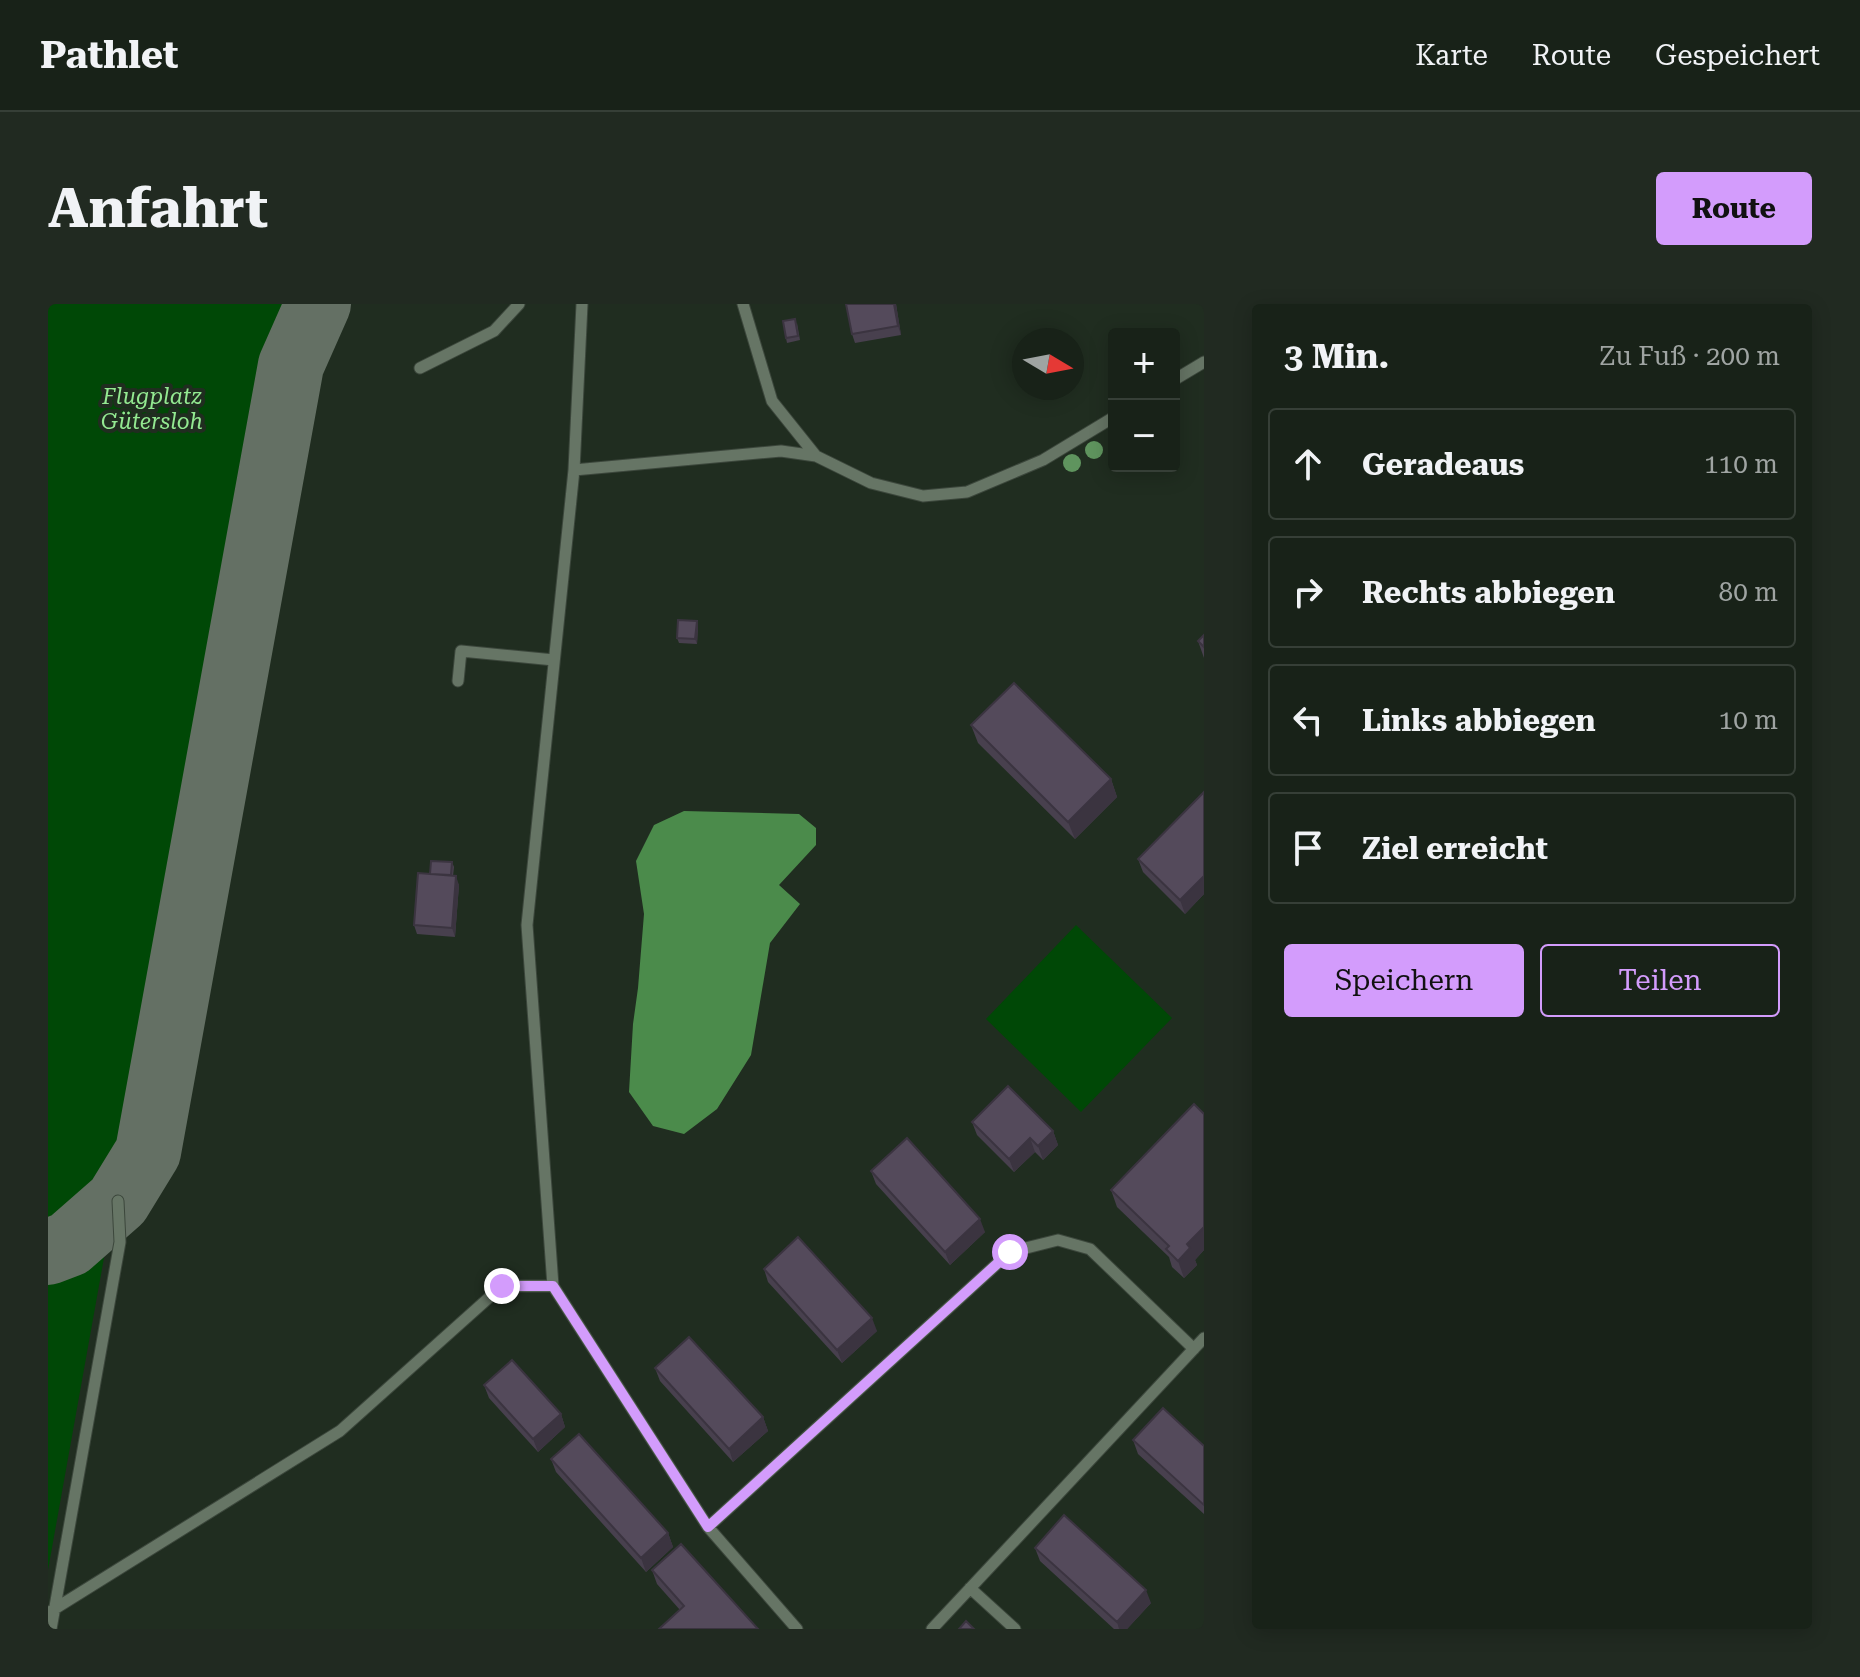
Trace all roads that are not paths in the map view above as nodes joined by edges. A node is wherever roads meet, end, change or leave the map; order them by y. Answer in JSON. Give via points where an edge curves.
{"nodes":[{"id":1,"x":519,"y":304,"type":"edge"},
{"id":2,"x":582,"y":304,"type":"edge"},
{"id":3,"x":743,"y":304,"type":"edge"},
{"id":4,"x":1204,"y":362,"type":"edge"},
{"id":5,"x":420,"y":368,"type":"dead end"},
{"id":6,"x":1180,"y":376,"type":"edge"},
{"id":7,"x":1108,"y":421,"type":"edge"},
{"id":8,"x":816,"y":456,"type":"junction"},
{"id":9,"x":574,"y":470,"type":"junction"},
{"id":10,"x":554,"y":660,"type":"junction"},
{"id":11,"x":458,"y":681,"type":"dead end"},
{"id":12,"x":118,"y":1201,"type":"dead end"},
{"id":13,"x":553,"y":1286,"type":"junction"},
{"id":14,"x":1204,"y":1338,"type":"edge"},
{"id":15,"x":1194,"y":1349,"type":"junction"},
{"id":16,"x":708,"y":1527,"type":"junction"},
{"id":17,"x":970,"y":1588,"type":"junction"},
{"id":18,"x":52,"y":1611,"type":"edge"},
{"id":19,"x":51,"y":1629,"type":"edge"},
{"id":20,"x":797,"y":1629,"type":"edge"},
{"id":21,"x":932,"y":1629,"type":"edge"},
{"id":22,"x":1015,"y":1629,"type":"edge"}],
"edges":[{"from":1,"to":5,"type":"lane","via":[[494,331]]},
{"from":2,"to":9,"type":"lane"},
{"from":3,"to":8,"type":"lane","via":[[772,401]]},
{"from":4,"to":6,"type":"lane"},
{"from":7,"to":8,"type":"lane","via":[[1043,460],[967,492],[910,493],[871,483]]},
{"from":8,"to":9,"type":"lane","via":[[781,451]]},
{"from":9,"to":10,"type":"lane"},
{"from":10,"to":11,"type":"lane","via":[[461,651]]},
{"from":10,"to":13,"type":"lane","via":[[527,925]]},
{"from":12,"to":18,"type":"lane","via":[[120,1242]]},
{"from":13,"to":16,"type":"lane"},
{"from":13,"to":18,"type":"lane","via":[[502,1286],[340,1431]]},
{"from":14,"to":15,"type":"lane"},
{"from":15,"to":16,"type":"lane","via":[[1090,1249],[1058,1240],[1010,1252]]},
{"from":15,"to":17,"type":"lane"},
{"from":16,"to":20,"type":"lane"},
{"from":17,"to":21,"type":"lane"},
{"from":17,"to":22,"type":"lane"},
{"from":18,"to":19,"type":"lane"}]}
